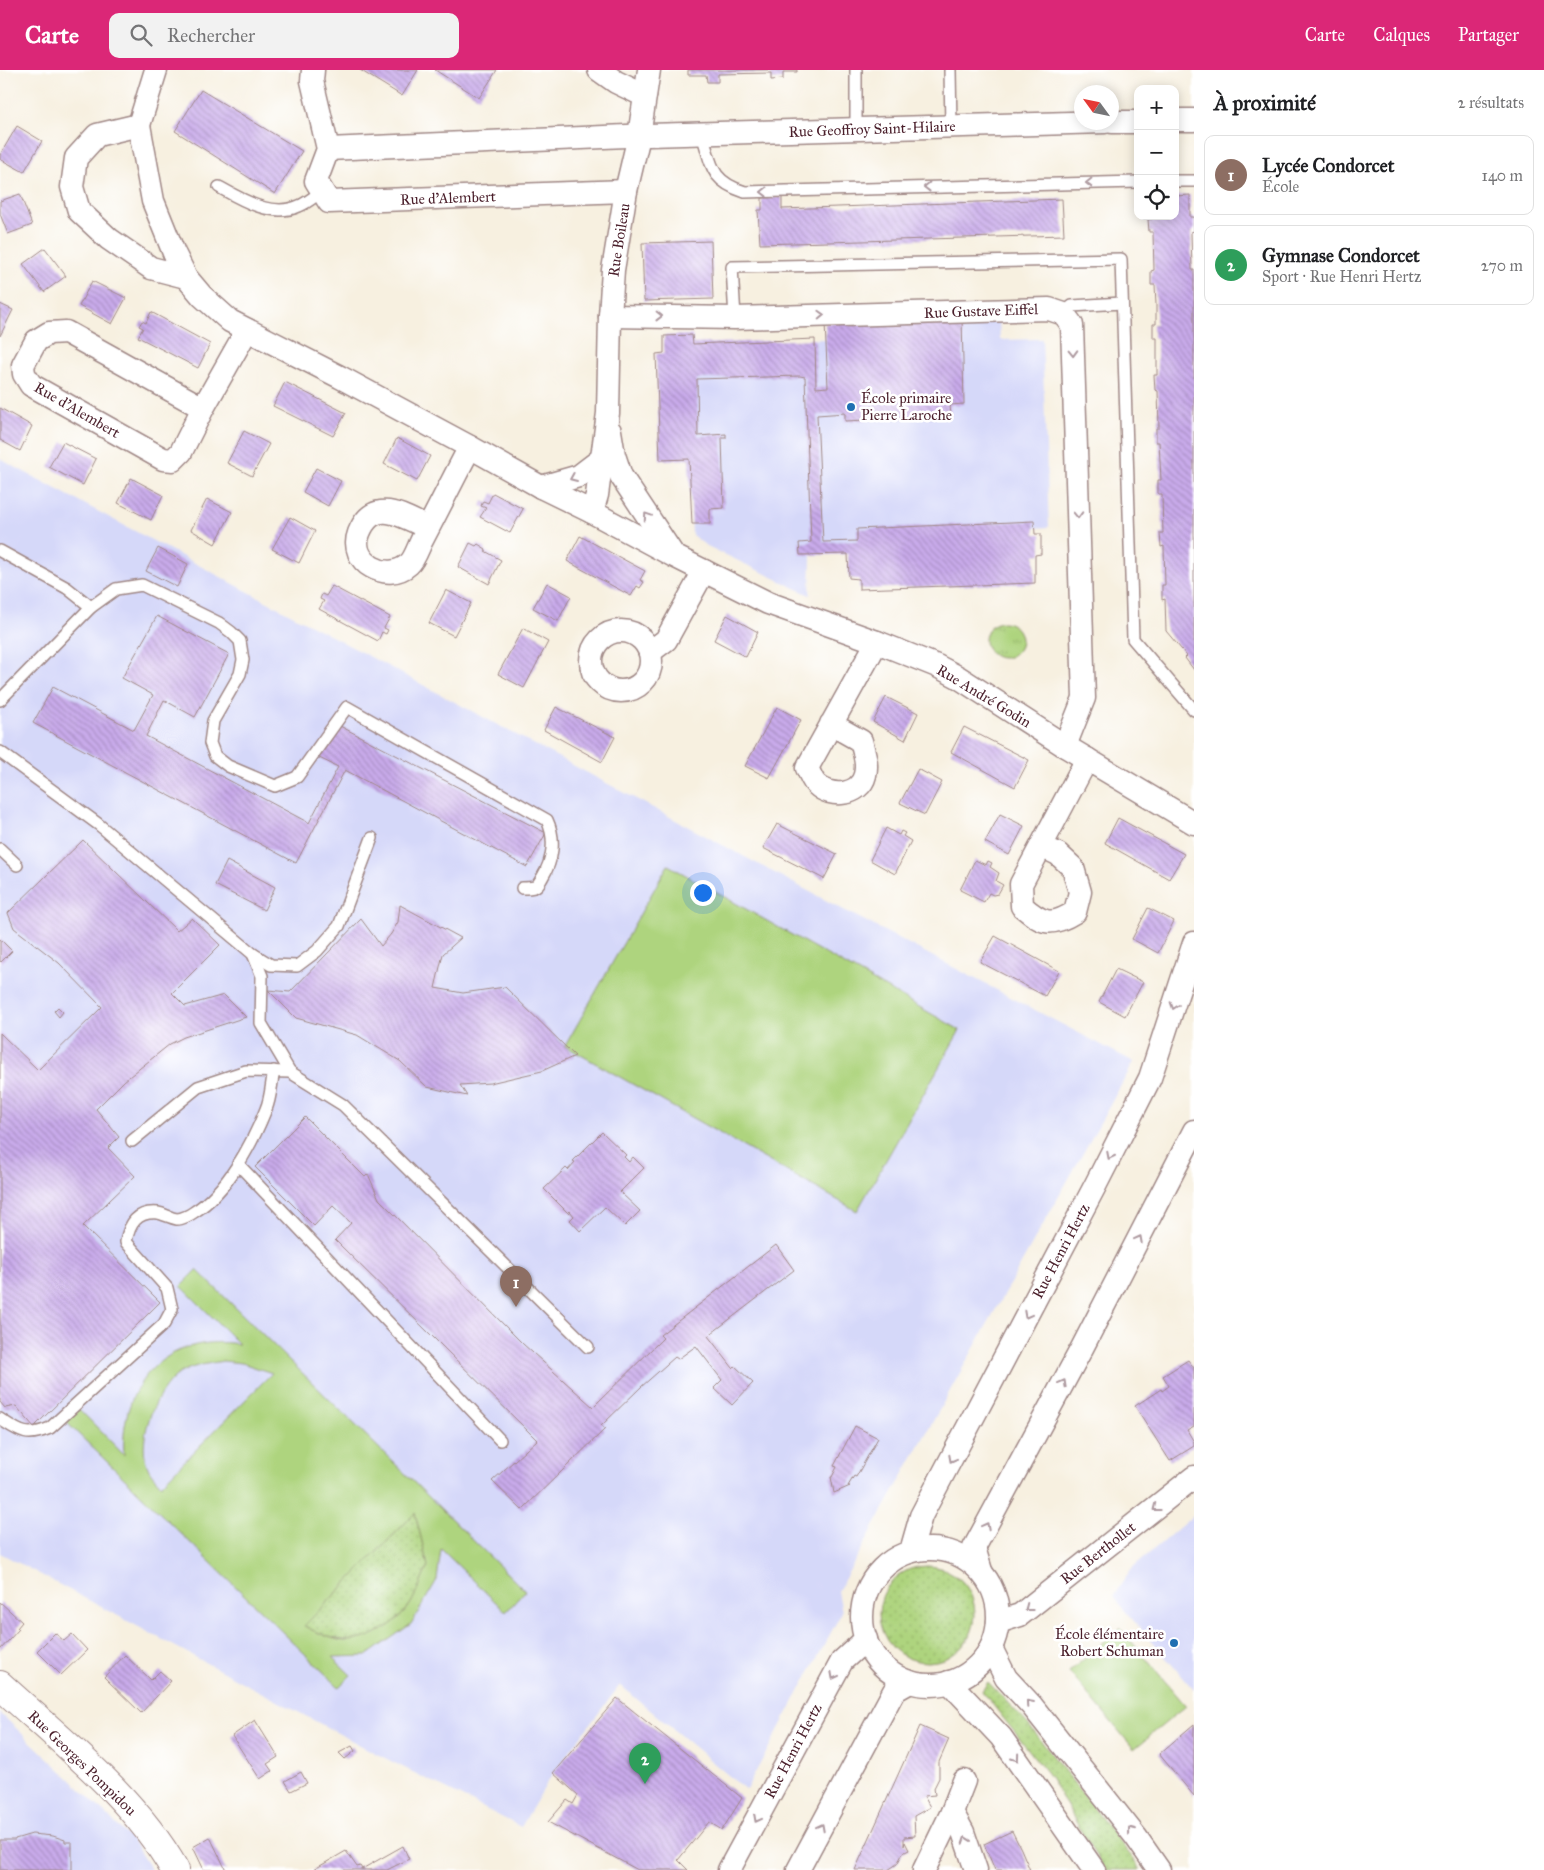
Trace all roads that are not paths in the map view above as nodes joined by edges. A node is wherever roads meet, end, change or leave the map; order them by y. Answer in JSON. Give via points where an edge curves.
{"nodes":[{"id":1,"x":156,"y":70,"type":"edge"},
{"id":2,"x":313,"y":70,"type":"edge"},
{"id":3,"x":599,"y":70,"type":"edge"},
{"id":4,"x":649,"y":70,"type":"edge"},
{"id":5,"x":856,"y":70,"type":"edge"},
{"id":6,"x":950,"y":70,"type":"edge"},
{"id":7,"x":645,"y":96,"type":"junction"},
{"id":8,"x":1179,"y":120,"type":"edge"},
{"id":9,"x":1194,"y":120,"type":"edge"},
{"id":10,"x":1119,"y":122,"type":"edge"},
{"id":11,"x":1134,"y":122,"type":"edge"},
{"id":12,"x":1074,"y":123,"type":"edge"},
{"id":13,"x":139,"y":125,"type":"junction"},
{"id":14,"x":951,"y":127,"type":"junction"},
{"id":15,"x":856,"y":130,"type":"junction"},
{"id":16,"x":702,"y":134,"type":"junction"},
{"id":17,"x":639,"y":136,"type":"junction"},
{"id":18,"x":328,"y":149,"type":"junction"},
{"id":19,"x":1194,"y":180,"type":"edge"},
{"id":20,"x":1179,"y":181,"type":"edge"},
{"id":21,"x":1134,"y":182,"type":"edge"},
{"id":22,"x":219,"y":186,"type":"dead end"},
{"id":23,"x":322,"y":191,"type":"junction"},
{"id":24,"x":626,"y":191,"type":"junction"},
{"id":25,"x":186,"y":277,"type":"junction"},
{"id":26,"x":1122,"y":303,"type":"junction"},
{"id":27,"x":1064,"y":314,"type":"junction"},
{"id":28,"x":610,"y":316,"type":"junction"},
{"id":29,"x":735,"y":318,"type":"junction"},
{"id":30,"x":247,"y":330,"type":"junction"},
{"id":31,"x":203,"y":408,"type":"junction"},
{"id":32,"x":608,"y":413,"type":"junction"},
{"id":33,"x":470,"y":447,"type":"junction"},
{"id":34,"x":600,"y":460,"type":"junction"},
{"id":35,"x":541,"y":487,"type":"junction"},
{"id":36,"x":592,"y":512,"type":"junction"},
{"id":37,"x":428,"y":528,"type":"dead end"},
{"id":38,"x":0,"y":551,"type":"edge"},
{"id":39,"x":674,"y":556,"type":"junction"},
{"id":40,"x":704,"y":571,"type":"junction"},
{"id":41,"x":91,"y":607,"type":"junction"},
{"id":42,"x":877,"y":642,"type":"junction"},
{"id":43,"x":650,"y":652,"type":"dead end"},
{"id":44,"x":0,"y":700,"type":"edge"},
{"id":45,"x":1194,"y":710,"type":"edge"},
{"id":46,"x":831,"y":724,"type":"dead end"},
{"id":47,"x":1065,"y":746,"type":"junction"},
{"id":48,"x":0,"y":752,"type":"edge"},
{"id":49,"x":1087,"y":759,"type":"junction"},
{"id":50,"x":1194,"y":824,"type":"edge"},
{"id":51,"x":372,"y":838,"type":"dead end"},
{"id":52,"x":1041,"y":846,"type":"dead end"},
{"id":53,"x":0,"y":849,"type":"edge"},
{"id":54,"x":17,"y":865,"type":"dead end"},
{"id":55,"x":522,"y":888,"type":"dead end"},
{"id":56,"x":1194,"y":943,"type":"edge"},
{"id":57,"x":253,"y":954,"type":"junction"},
{"id":58,"x":274,"y":1071,"type":"junction"},
{"id":59,"x":290,"y":1072,"type":"junction"},
{"id":60,"x":1194,"y":1131,"type":"edge"},
{"id":61,"x":132,"y":1142,"type":"dead end"},
{"id":62,"x":238,"y":1164,"type":"junction"},
{"id":63,"x":588,"y":1347,"type":"dead end"},
{"id":64,"x":0,"y":1419,"type":"edge"},
{"id":65,"x":500,"y":1440,"type":"dead end"},
{"id":66,"x":1194,"y":1477,"type":"edge"},
{"id":67,"x":911,"y":1551,"type":"junction"},
{"id":68,"x":981,"y":1571,"type":"junction"},
{"id":69,"x":998,"y":1622,"type":"junction"},
{"id":70,"x":866,"y":1639,"type":"junction"},
{"id":71,"x":990,"y":1648,"type":"junction"},
{"id":72,"x":910,"y":1682,"type":"junction"},
{"id":73,"x":949,"y":1682,"type":"junction"},
{"id":74,"x":0,"y":1685,"type":"edge"},
{"id":75,"x":964,"y":1781,"type":"dead end"},
{"id":76,"x":952,"y":1812,"type":"junction"},
{"id":77,"x":175,"y":1870,"type":"edge"},
{"id":78,"x":729,"y":1870,"type":"edge"},
{"id":79,"x":798,"y":1870,"type":"edge"},
{"id":80,"x":924,"y":1870,"type":"edge"},
{"id":81,"x":976,"y":1870,"type":"edge"},
{"id":82,"x":1094,"y":1870,"type":"edge"},
{"id":83,"x":1159,"y":1870,"type":"edge"}],
"edges":[{"from":1,"to":13,"type":"street"},
{"from":2,"to":18,"type":"street","via":[[312,81]]},
{"from":3,"to":7,"type":"street"},
{"from":4,"to":7,"type":"street","name":"Rue Boileau"},
{"from":5,"to":15,"type":"lane"},
{"from":6,"to":14,"type":"lane"},
{"from":7,"to":17,"type":"street","name":"Rue Boileau"},
{"from":8,"to":9,"type":"street"},
{"from":10,"to":11,"type":"street"},
{"from":12,"to":14,"type":"street","name":"Rue Geoffroy Saint-Hilaire"},
{"from":13,"to":25,"type":"street","via":[[153,201]]},
{"from":13,"to":25,"type":"street","via":[[97,135],[76,158],[72,187],[79,211],[108,239],[151,268]]},
{"from":14,"to":15,"type":"street","name":"Rue Geoffroy Saint-Hilaire"},
{"from":15,"to":16,"type":"street","name":"Rue Geoffroy Saint-Hilaire"},
{"from":16,"to":17,"type":"street","name":"Rue Geoffroy Saint-Hilaire"},
{"from":21,"to":16,"type":"lane","one_way":true,"via":[[745,192],[715,175]]},
{"from":17,"to":18,"type":"street"},
{"from":17,"to":24,"type":"street","name":"Rue Boileau"},
{"from":18,"to":23,"type":"street","via":[[316,181]]},
{"from":19,"to":20,"type":"lane"},
{"from":22,"to":23,"type":"lane","via":[[246,202],[279,209],[299,206]]},
{"from":23,"to":24,"type":"street","name":"Rue d'Alembert","via":[[329,202]]},
{"from":24,"to":28,"type":"street","name":"Rue Boileau","via":[[613,270]]},
{"from":25,"to":30,"type":"street","via":[[230,321]]},
{"from":26,"to":27,"type":"lane","via":[[1072,306]]},
{"from":26,"to":29,"type":"lane","via":[[1120,258],[732,267]]},
{"from":26,"to":45,"type":"lane","via":[[1133,638]]},
{"from":29,"to":27,"type":"street","name":"Rue Gustave Eiffel","one_way":true,"via":[[1049,309]]},
{"from":27,"to":47,"type":"street","one_way":true,"via":[[1072,325],[1084,698]]},
{"from":28,"to":29,"type":"street","name":"Rue Gustave Eiffel","one_way":true},
{"from":28,"to":32,"type":"street","name":"Rue Boileau"},
{"from":30,"to":31,"type":"street","name":"Rue d'Alembert"},
{"from":30,"to":33,"type":"street"},
{"from":31,"to":31,"type":"street","name":"Rue d'Alembert","via":[[66,332],[49,333],[36,342],[24,365],[24,374],[31,385],[163,459],[173,460],[181,452]]},
{"from":32,"to":34,"type":"street","name":"Rue Boileau"},
{"from":39,"to":32,"type":"street","name":"Rue Boileau","one_way":true,"via":[[621,476],[614,455]]},
{"from":33,"to":35,"type":"street"},
{"from":33,"to":37,"type":"street"},
{"from":34,"to":35,"type":"street","one_way":true,"via":[[579,476]]},
{"from":34,"to":36,"type":"street","name":"Rue Boileau"},
{"from":35,"to":36,"type":"street","name":"Rue André Godin"},
{"from":36,"to":39,"type":"street","name":"Rue André Godin"},
{"from":38,"to":41,"type":"lane","via":[[67,588]]},
{"from":39,"to":40,"type":"street","name":"Rue André Godin"},
{"from":40,"to":42,"type":"street","name":"Rue André Godin","via":[[768,603]]},
{"from":40,"to":43,"type":"street","via":[[666,640]]},
{"from":41,"to":44,"type":"lane"},
{"from":41,"to":55,"type":"lane","via":[[116,589],[142,585],[218,623],[240,641],[243,660],[240,674],[213,721],[210,743],[216,756],[228,766],[275,786],[297,777],[347,707],[547,820],[553,843],[550,865],[539,884]]},
{"from":42,"to":46,"type":"street"},
{"from":42,"to":47,"type":"street","name":"Rue André Godin","via":[[958,677]]},
{"from":47,"to":49,"type":"street","name":"Rue André Godin"},
{"from":48,"to":57,"type":"lane","via":[[98,824]]},
{"from":49,"to":50,"type":"street","name":"Rue André Godin"},
{"from":49,"to":52,"type":"street"},
{"from":51,"to":57,"type":"lane","via":[[339,926],[317,951],[297,966],[271,965]]},
{"from":53,"to":54,"type":"lane"},
{"from":56,"to":67,"type":"street","name":"Rue Henri Hertz","one_way":true,"via":[[1150,1078],[921,1516]]},
{"from":57,"to":59,"type":"lane","via":[[262,976],[261,1022]]},
{"from":58,"to":59,"type":"lane"},
{"from":58,"to":61,"type":"lane","via":[[246,1071],[198,1087]]},
{"from":58,"to":62,"type":"lane","via":[[267,1108]]},
{"from":59,"to":63,"type":"lane","via":[[343,1105]]},
{"from":68,"to":60,"type":"street","one_way":true,"via":[[974,1548]]},
{"from":62,"to":64,"type":"lane","via":[[227,1182],[193,1214],[178,1219],[158,1213],[142,1214],[128,1230],[126,1242],[167,1288],[172,1309],[164,1324],[50,1428],[35,1434],[19,1431]]},
{"from":62,"to":65,"type":"lane"},
{"from":66,"to":69,"type":"street","name":"Rue Berthollet","one_way":true,"via":[[1020,1614]]},
{"from":67,"to":68,"type":"street","via":[[930,1548],[949,1551]]},
{"from":67,"to":70,"type":"street","via":[[884,1567],[866,1593],[862,1608]]},
{"from":68,"to":69,"type":"street","via":[[997,1604]]},
{"from":69,"to":71,"type":"street"},
{"from":70,"to":72,"type":"street","via":[[876,1658],[891,1673]]},
{"from":70,"to":78,"type":"street","name":"Rue Henri Hertz","one_way":true,"via":[[842,1661]]},
{"from":71,"to":73,"type":"street","via":[[973,1669]]},
{"from":83,"to":71,"type":"street","one_way":true,"via":[[1032,1706],[1006,1678]]},
{"from":72,"to":73,"type":"street","via":[[930,1685]]},
{"from":79,"to":72,"type":"street","one_way":true,"via":[[894,1691]]},
{"from":73,"to":82,"type":"street","one_way":true,"via":[[1001,1737]]},
{"from":74,"to":77,"type":"main road","name":"Rue Georges Pompidou","via":[[123,1799],[161,1846]]},
{"from":75,"to":76,"type":"street"},
{"from":76,"to":80,"type":"street"},
{"from":81,"to":76,"type":"street","one_way":true,"via":[[963,1832]]}]}
